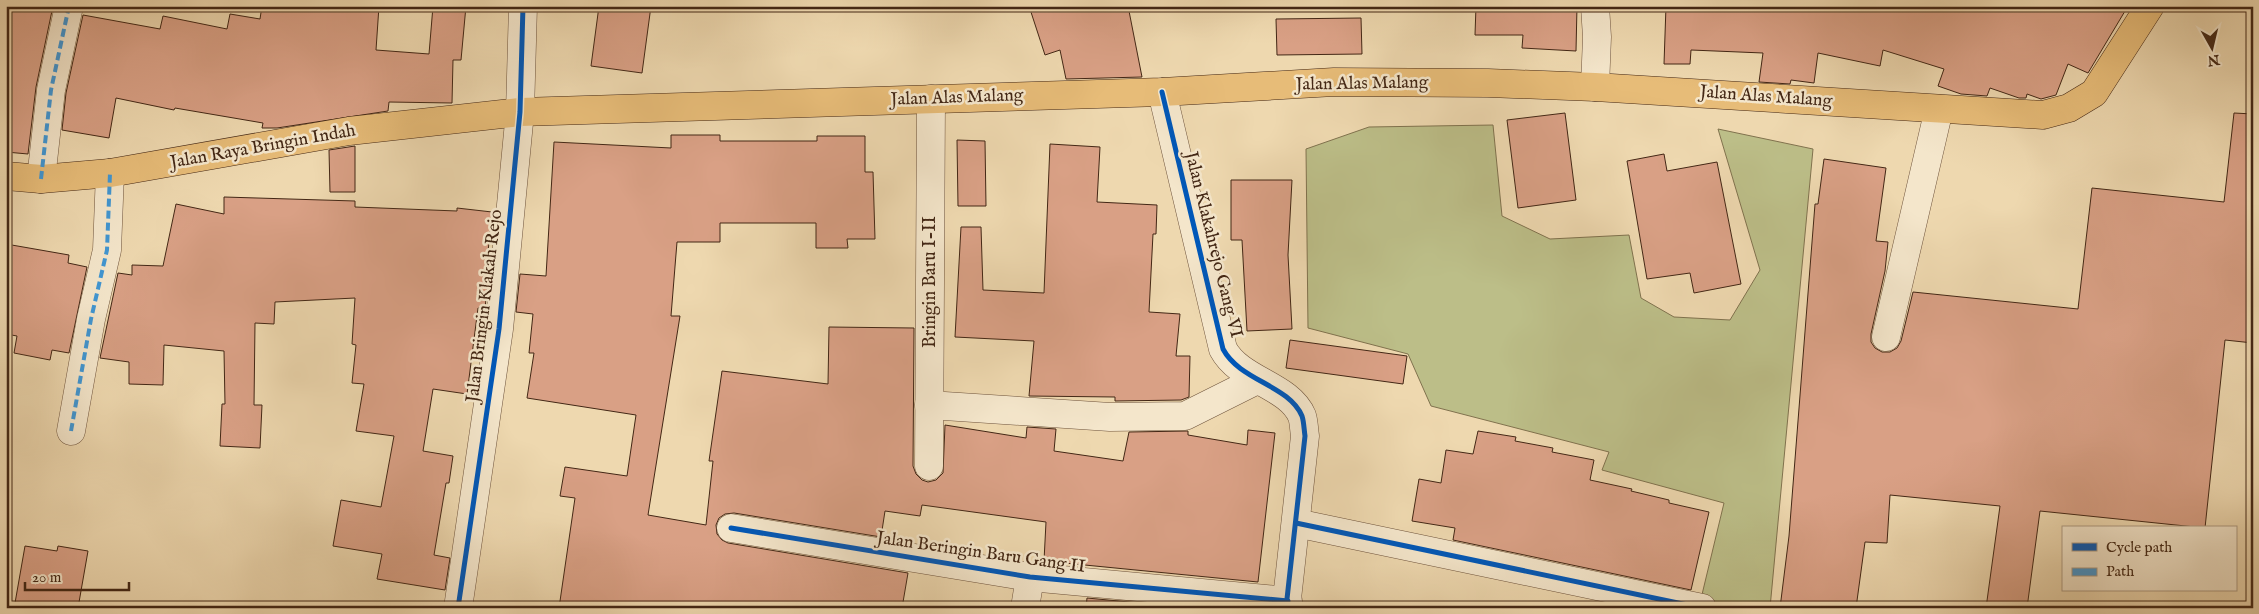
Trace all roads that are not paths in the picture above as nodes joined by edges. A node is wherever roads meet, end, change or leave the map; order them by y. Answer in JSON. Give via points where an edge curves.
{"nodes":[{"id":1,"x":69,"y":6,"type":"edge"},
{"id":2,"x":523,"y":6,"type":"edge"},
{"id":3,"x":1595,"y":6,"type":"edge"},
{"id":4,"x":2150,"y":6,"type":"edge"},
{"id":5,"x":1595,"y":87,"type":"junction"},
{"id":6,"x":1162,"y":92,"type":"junction"},
{"id":7,"x":931,"y":99,"type":"junction"},
{"id":8,"x":1939,"y":108,"type":"junction"},
{"id":9,"x":520,"y":112,"type":"junction"},
{"id":10,"x":110,"y":173,"type":"junction"},
{"id":11,"x":6,"y":176,"type":"edge"},
{"id":12,"x":41,"y":179,"type":"junction"},
{"id":13,"x":1886,"y":337,"type":"dead end"},
{"id":14,"x":1257,"y":380,"type":"junction"},
{"id":15,"x":929,"y":405,"type":"junction"},
{"id":16,"x":71,"y":431,"type":"dead end"},
{"id":17,"x":929,"y":466,"type":"dead end"},
{"id":18,"x":1296,"y":523,"type":"junction"},
{"id":19,"x":731,"y":528,"type":"dead end"},
{"id":20,"x":1030,"y":577,"type":"junction"},
{"id":21,"x":1287,"y":605,"type":"edge"},
{"id":22,"x":458,"y":608,"type":"edge"},
{"id":23,"x":1024,"y":608,"type":"edge"},
{"id":24,"x":1702,"y":608,"type":"edge"}],
"edges":[{"from":1,"to":12,"type":"street","via":[[51,90]]},
{"from":2,"to":9,"type":"street","name":"Jalan Bringin Klakah Rejo"},
{"from":3,"to":5,"type":"street"},
{"from":4,"to":8,"type":"main road","name":"Jalan Alas Malang","via":[[2094,92],[2069,108],[2043,115]]},
{"from":5,"to":6,"type":"main road","name":"Jalan Alas Malang","via":[[1334,82]]},
{"from":5,"to":8,"type":"main road","name":"Jalan Alas Malang"},
{"from":6,"to":7,"type":"main road","name":"Jalan Alas Malang"},
{"from":6,"to":14,"type":"street","name":"Jalan Klakahrejo Gang VI","via":[[1223,349],[1235,364]]},
{"from":7,"to":9,"type":"main road","name":"Jalan Alas Malang"},
{"from":7,"to":15,"type":"street","name":"Bringin Baru I-II"},
{"from":8,"to":13,"type":"street"},
{"from":9,"to":10,"type":"main road","name":"Jalan Raya Bringin Indah","via":[[349,131]]},
{"from":9,"to":22,"type":"street","name":"Jalan Bringin Klakah Rejo","via":[[499,329]]},
{"from":10,"to":12,"type":"main road","name":"Jalan Raya Bringin Indah"},
{"from":10,"to":16,"type":"street","via":[[107,250]]},
{"from":11,"to":12,"type":"main road","name":"Jalan Raya Bringin Indah"},
{"from":14,"to":15,"type":"street","via":[[1185,416],[1174,417],[1110,417]]},
{"from":14,"to":18,"type":"street","name":"Jalan Klakahrejo Gang VI","via":[[1287,396],[1301,415],[1305,436]]},
{"from":15,"to":17,"type":"street","name":"Bringin Baru I-II"},
{"from":18,"to":21,"type":"street","name":"Jalan Klakahrejo Gang VI"},
{"from":18,"to":24,"type":"street"},
{"from":19,"to":20,"type":"street","name":"Jalan Beringin Baru Gang II"},
{"from":20,"to":21,"type":"street","name":"Jalan Beringin Baru Gang II"},
{"from":20,"to":23,"type":"street","name":"Jalan Beringin Baru Gang II"}]}
